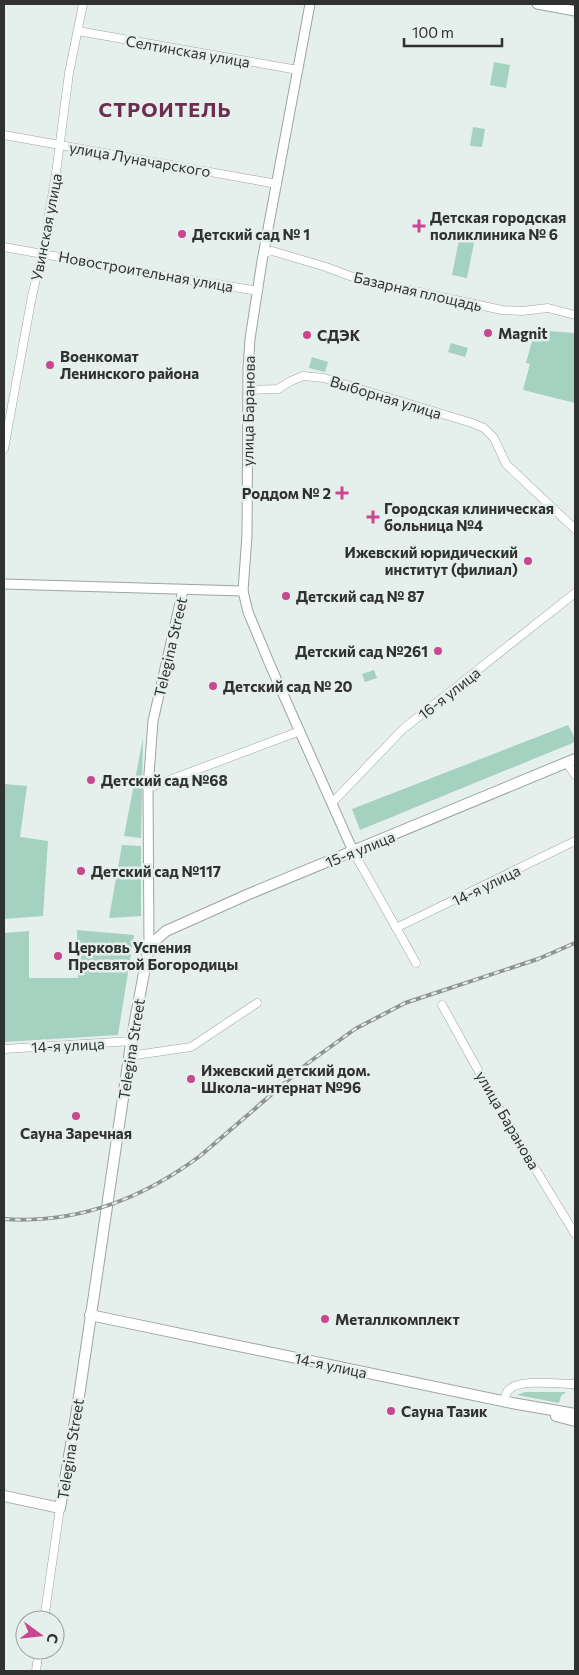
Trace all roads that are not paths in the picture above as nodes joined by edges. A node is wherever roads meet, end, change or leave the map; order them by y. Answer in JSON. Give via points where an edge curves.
{"nodes":[{"id":1,"x":83,"y":4,"type":"edge"},
{"id":2,"x":310,"y":4,"type":"edge"},
{"id":3,"x":537,"y":4,"type":"edge"},
{"id":4,"x":575,"y":11,"type":"edge"},
{"id":5,"x":78,"y":31,"type":"junction"},
{"id":6,"x":298,"y":70,"type":"junction"},
{"id":7,"x":4,"y":135,"type":"edge"},
{"id":8,"x":60,"y":144,"type":"junction"},
{"id":9,"x":277,"y":184,"type":"junction"},
{"id":10,"x":4,"y":247,"type":"edge"},
{"id":11,"x":264,"y":253,"type":"junction"},
{"id":12,"x":42,"y":254,"type":"junction"},
{"id":13,"x":258,"y":292,"type":"junction"},
{"id":14,"x":575,"y":315,"type":"edge"},
{"id":15,"x":248,"y":390,"type":"junction"},
{"id":16,"x":4,"y":449,"type":"edge"},
{"id":17,"x":575,"y":529,"type":"edge"},
{"id":18,"x":4,"y":584,"type":"edge"},
{"id":19,"x":183,"y":590,"type":"junction"},
{"id":20,"x":243,"y":591,"type":"junction"},
{"id":21,"x":575,"y":594,"type":"edge"},
{"id":22,"x":300,"y":731,"type":"junction"},
{"id":23,"x":571,"y":761,"type":"edge"},
{"id":24,"x":575,"y":775,"type":"edge"},
{"id":25,"x":148,"y":788,"type":"junction"},
{"id":26,"x":332,"y":803,"type":"junction"},
{"id":27,"x":575,"y":841,"type":"edge"},
{"id":28,"x":353,"y":852,"type":"junction"},
{"id":29,"x":396,"y":928,"type":"junction"},
{"id":30,"x":149,"y":946,"type":"junction"},
{"id":31,"x":416,"y":963,"type":"dead end"},
{"id":32,"x":257,"y":1003,"type":"dead end"},
{"id":33,"x":442,"y":1005,"type":"dead end"},
{"id":34,"x":132,"y":1041,"type":"junction"},
{"id":35,"x":4,"y":1049,"type":"edge"},
{"id":36,"x":129,"y":1056,"type":"junction"},
{"id":37,"x":575,"y":1234,"type":"edge"},
{"id":38,"x":90,"y":1315,"type":"junction"},
{"id":39,"x":575,"y":1384,"type":"edge"},
{"id":40,"x":508,"y":1403,"type":"junction"},
{"id":41,"x":573,"y":1417,"type":"edge"},
{"id":42,"x":4,"y":1496,"type":"edge"},
{"id":43,"x":60,"y":1508,"type":"junction"},
{"id":44,"x":45,"y":1610,"type":"edge"}],
"edges":[{"from":1,"to":5,"type":"street","name":"Увинская улица"},
{"from":2,"to":6,"type":"street","name":"улица Баранова"},
{"from":3,"to":4,"type":"street"},
{"from":5,"to":6,"type":"street","name":"Селтинская улица"},
{"from":5,"to":8,"type":"street","name":"Увинская улица"},
{"from":6,"to":9,"type":"street","name":"улица Баранова"},
{"from":7,"to":8,"type":"street","name":"улица Луначарского"},
{"from":8,"to":9,"type":"street","name":"улица Луначарского"},
{"from":8,"to":12,"type":"street","name":"Увинская улица"},
{"from":9,"to":11,"type":"street","name":"улица Баранова"},
{"from":10,"to":12,"type":"street","name":"Новостроительная улица"},
{"from":11,"to":13,"type":"street","name":"улица Баранова"},
{"from":11,"to":14,"type":"street","name":"Базарная площадь","via":[[272,251],[358,279],[502,310],[548,308]]},
{"from":12,"to":13,"type":"street","name":"Новостроительная улица"},
{"from":12,"to":16,"type":"street","name":"Увинская улица"},
{"from":13,"to":15,"type":"street","name":"улица Баранова","via":[[250,339]]},
{"from":15,"to":17,"type":"street","name":"Выборная улица","via":[[278,389],[303,376],[324,378],[484,428],[494,438],[506,464]]},
{"from":15,"to":20,"type":"street","name":"улица Баранова","via":[[247,541]]},
{"from":18,"to":19,"type":"street"},
{"from":19,"to":20,"type":"street"},
{"from":19,"to":25,"type":"street","name":"Telegina Street","via":[[153,721]]},
{"from":20,"to":22,"type":"street","name":"улица Баранова","via":[[248,612]]},
{"from":21,"to":26,"type":"street","name":"16-я улица","via":[[403,729]]},
{"from":22,"to":25,"type":"street"},
{"from":22,"to":26,"type":"street","name":"улица Баранова"},
{"from":23,"to":24,"type":"street"},
{"from":23,"to":28,"type":"main road","name":"15-я улица"},
{"from":25,"to":30,"type":"street","name":"Telegina Street"},
{"from":26,"to":28,"type":"street","name":"улица Баранова"},
{"from":27,"to":29,"type":"street","name":"14-я улица"},
{"from":28,"to":29,"type":"street","name":"улица Баранова"},
{"from":28,"to":30,"type":"main road","name":"15-я улица","via":[[166,931]]},
{"from":29,"to":31,"type":"street","name":"улица Баранова"},
{"from":30,"to":34,"type":"main road","name":"Telegina Street"},
{"from":32,"to":36,"type":"street","via":[[191,1047]]},
{"from":33,"to":37,"type":"street","name":"улица Баранова","via":[[508,1124]]},
{"from":34,"to":35,"type":"street","name":"14-я улица"},
{"from":34,"to":36,"type":"main road","name":"Telegina Street"},
{"from":36,"to":38,"type":"main road","name":"Telegina Street"},
{"from":38,"to":40,"type":"main road","name":"14-я улица"},
{"from":38,"to":43,"type":"main road","name":"Telegina Street"},
{"from":39,"to":40,"type":"street","via":[[517,1384],[509,1390]]},
{"from":40,"to":41,"type":"main road","name":"14-я улица"},
{"from":42,"to":43,"type":"main road"},
{"from":43,"to":44,"type":"street"}]}
